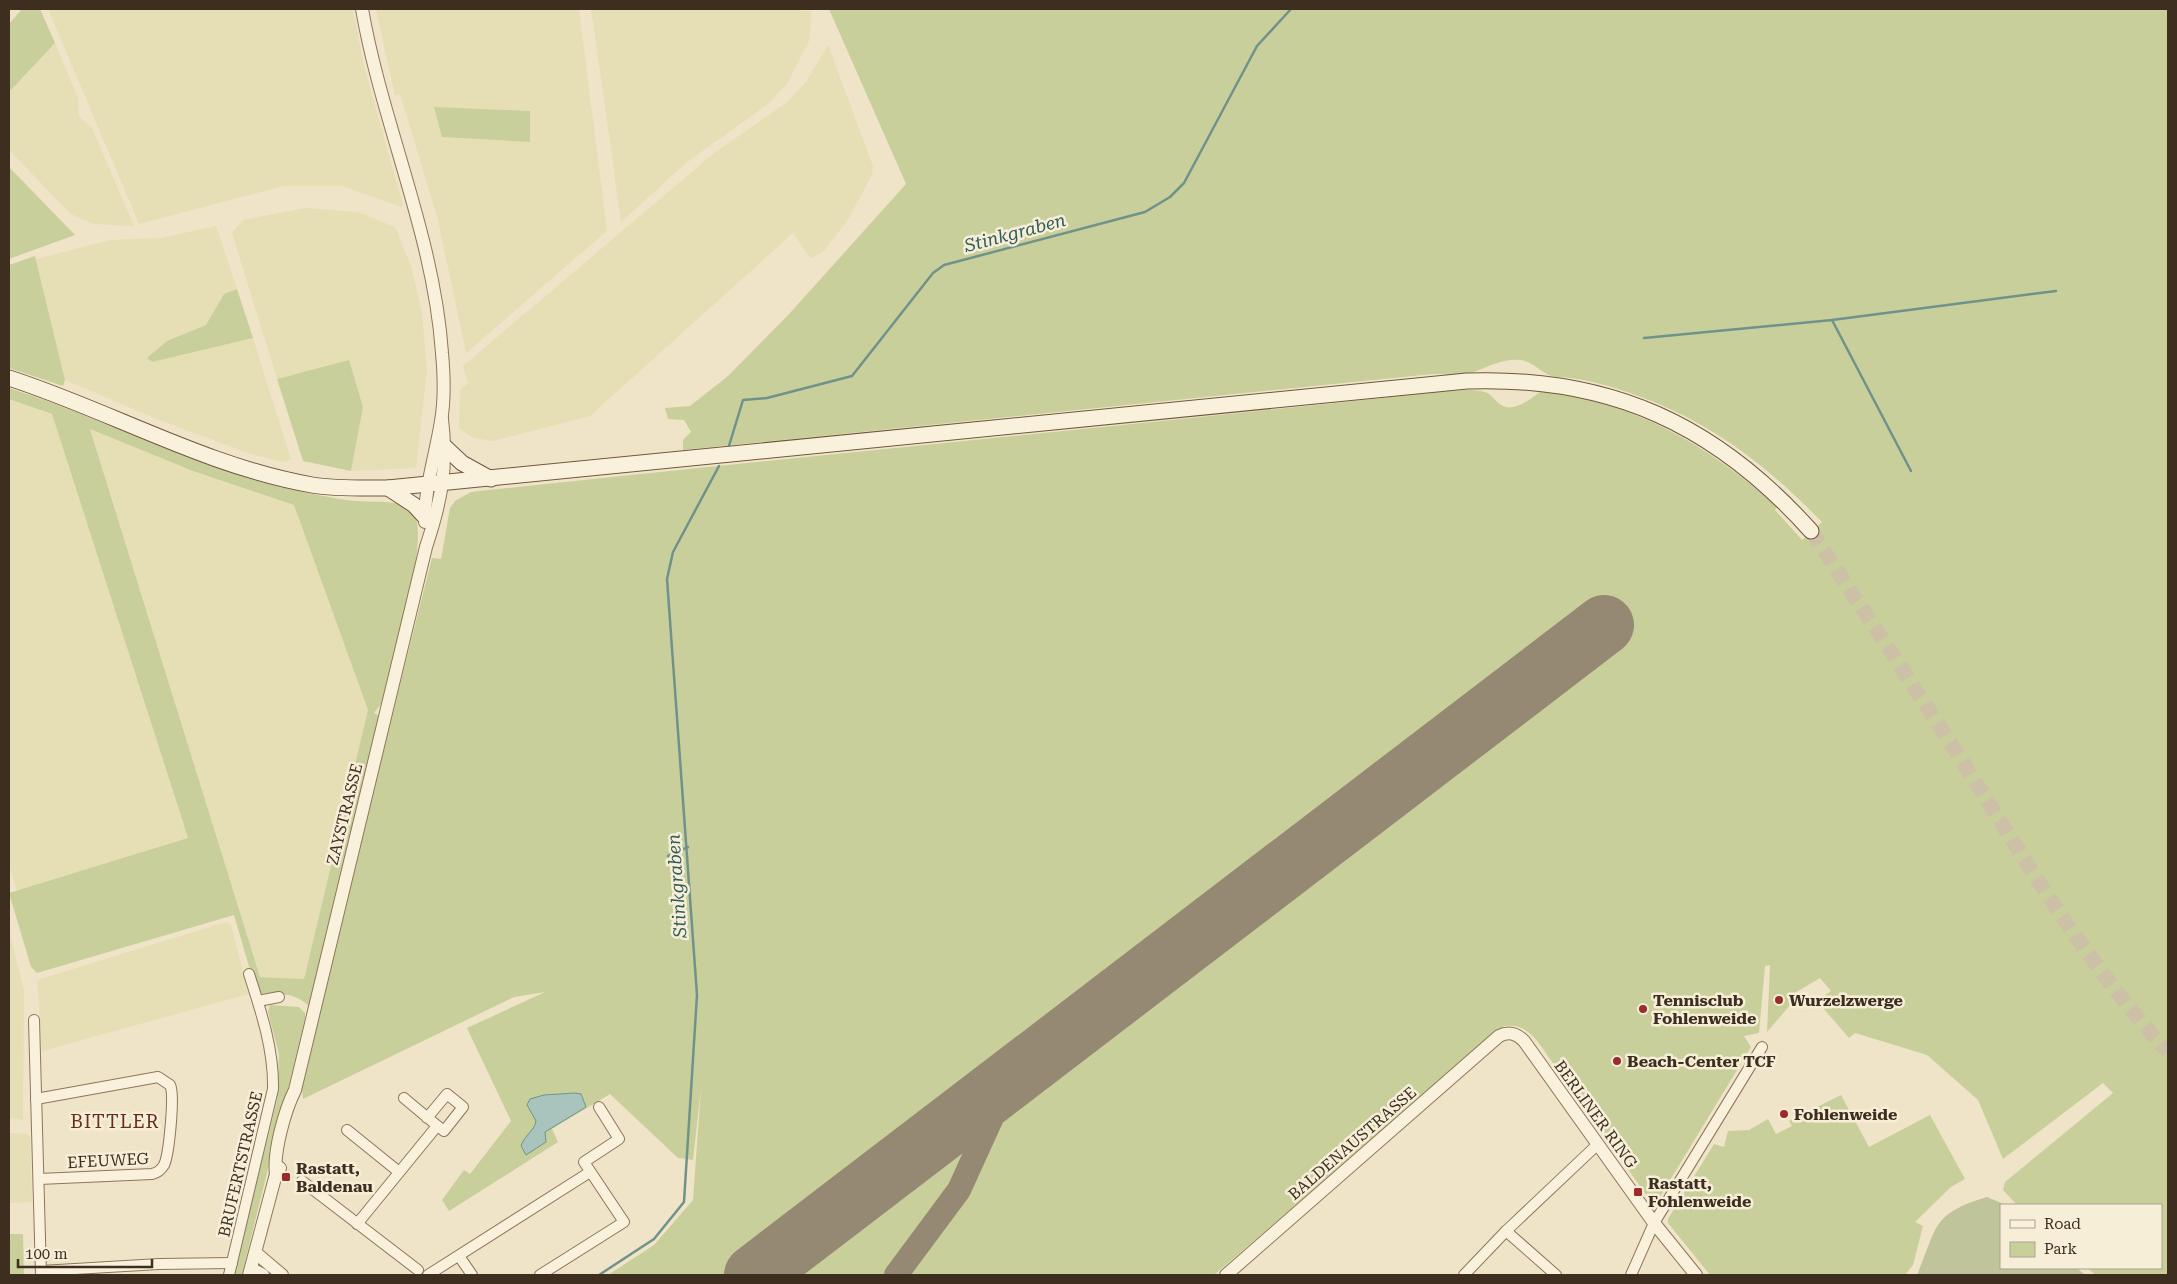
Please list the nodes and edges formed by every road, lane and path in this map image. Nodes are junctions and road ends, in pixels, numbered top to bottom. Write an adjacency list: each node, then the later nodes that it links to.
1 (362, 9): 3 (street)
2 (9, 378): 7 (main road)
3 (442, 419): 4 (street); 6 (street)
4 (446, 448): 5 (main road); 6 (street)
5 (491, 479): 6 (main road); 9 (main road)
6 (436, 485): 7 (main road); 8 (street, ZAYSTRASSE); 10 (street, ZAYSTRASSE)
7 (388, 488): 8 (main road)
8 (425, 517): 10 (street, ZAYSTRASSE)
9 (1811, 531)
10 (426, 547): 31 (street, ZAYSTRASSE)
11 (250, 974): 13 (street, BRUFERTSTRASSE)
12 (279, 997): 13 (street)
13 (258, 1001): 33 (street, BRUFERTSTRASSE)
14 (34, 1020): 17 (street)
15 (1499, 1036): 23 (street, BERLINER RING); 41 (street, BALDENAUSTRASSE)
16 (1762, 1047): 28 (street)
17 (36, 1098): 26 (street); 26 (street, EFEUWEG)
18 (404, 1098): 20 (street)
19 (599, 1107): 25 (street)
20 (427, 1118): 21 (street); 21 (street)
21 (437, 1126): 24 (street)
22 (347, 1130): 24 (street)
23 (1598, 1144): 28 (street, BERLINER RING); 30 (street)
24 (399, 1172): 29 (street)
25 (590, 1172): 32 (street); 40 (street)
26 (40, 1179): 34 (street)
27 (302, 1181): 29 (street)
28 (1654, 1223): 44 (street); 45 (street, BERLINER RING)
29 (357, 1224): 36 (street)
30 (1506, 1231): 42 (street); 43 (street)
31 (256, 1253): 35 (street, ZAYSTRASSE); 38 (street)
32 (459, 1256): 36 (street); 39 (street)
33 (232, 1262): 34 (street); 37 (street, BRUFERTSTRASSE)
34 (41, 1273)
35 (254, 1274)
36 (421, 1274)
37 (229, 1275)
38 (282, 1275)
39 (472, 1275)
40 (540, 1275)
41 (1226, 1275)
42 (1464, 1275)
43 (1556, 1275)
44 (1631, 1275)
45 (1696, 1275)

